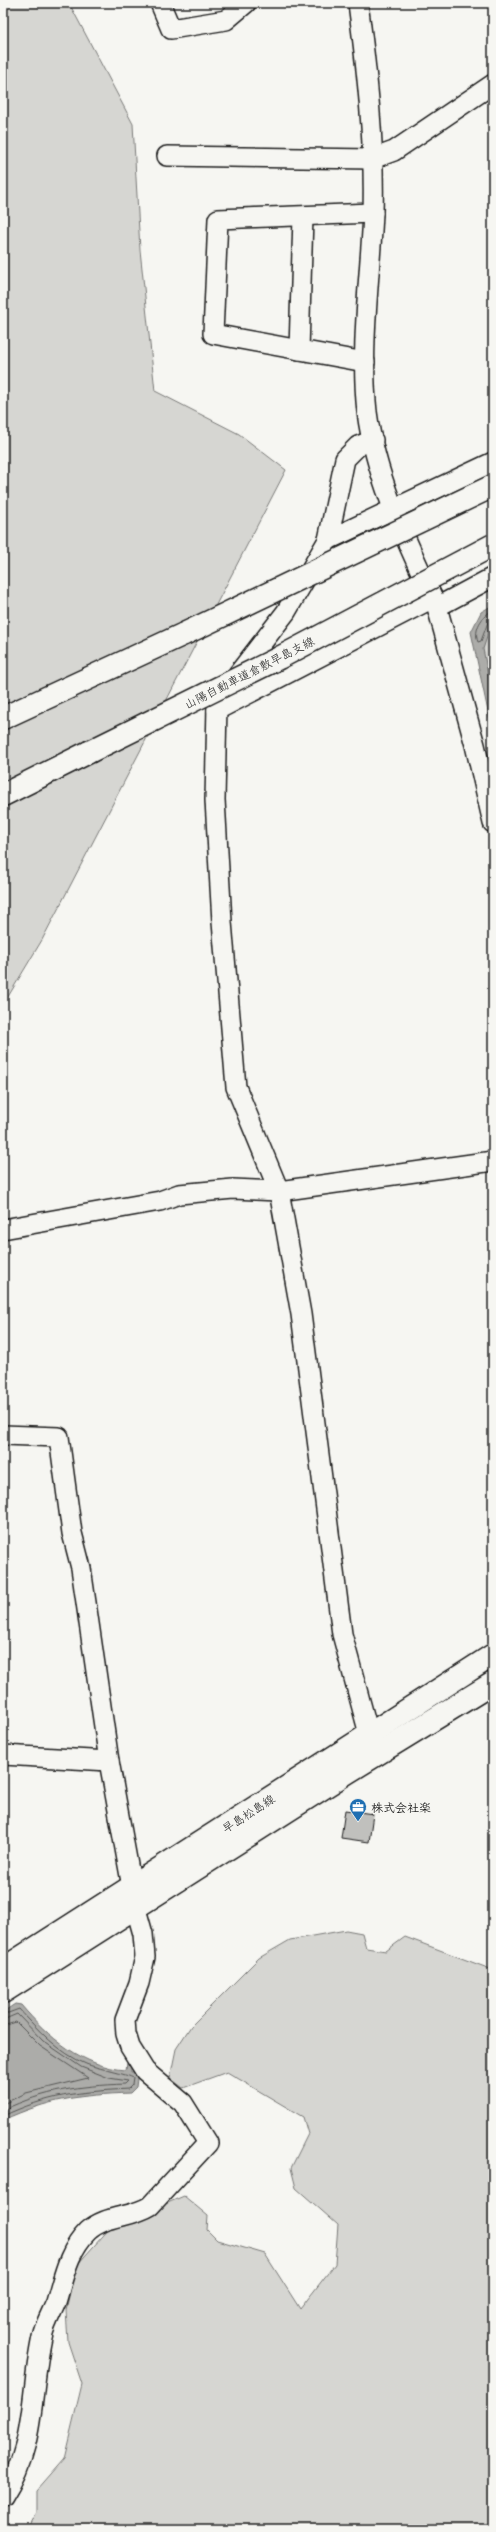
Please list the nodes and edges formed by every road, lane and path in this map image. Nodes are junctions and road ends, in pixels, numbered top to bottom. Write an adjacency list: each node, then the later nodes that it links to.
1 (160, 3): 2 (street)
2 (246, 3)
3 (358, 3): 6 (street)
4 (493, 84): 6 (street)
5 (167, 156): 6 (street)
6 (372, 159): 7 (street)
7 (373, 213): 8 (street); 10 (street)
8 (303, 217): 9 (street); 9 (street)
9 (299, 350): 10 (street)
10 (364, 362): 11 (street)
11 (373, 440): 14 (street); 15 (street)
12 (493, 462): 14 (street)
13 (493, 486): 20 (main road, bridge)
14 (393, 510): 15 (street); 18 (street)
15 (328, 540): 19 (street)
16 (493, 545): 21 (main road, 山陽自動車道倉敷早島支線, bridge)
17 (493, 577): 18 (street)
18 (435, 602): 19 (street); 22 (street)
19 (217, 710): 24 (street)
20 (3, 718)
21 (3, 795)
22 (493, 823)
23 (493, 1161): 24 (street)
24 (279, 1191): 25 (street); 29 (street)
25 (3, 1229)
26 (3, 1435): 31 (street)
27 (493, 1655): 29 (main road, 早島松島線)
28 (493, 1683): 33 (main road, 早島松島線)
29 (370, 1734): 32 (main road, 早島松島線)
30 (3, 1756): 31 (street)
31 (109, 1761): 32 (street)
32 (132, 1888): 33 (street); 34 (main road, 早島松島線)
33 (136, 1909): 35 (main road, 早島松島線); 36 (street)
34 (3, 1969)
35 (3, 1992)
36 (3, 2497)

